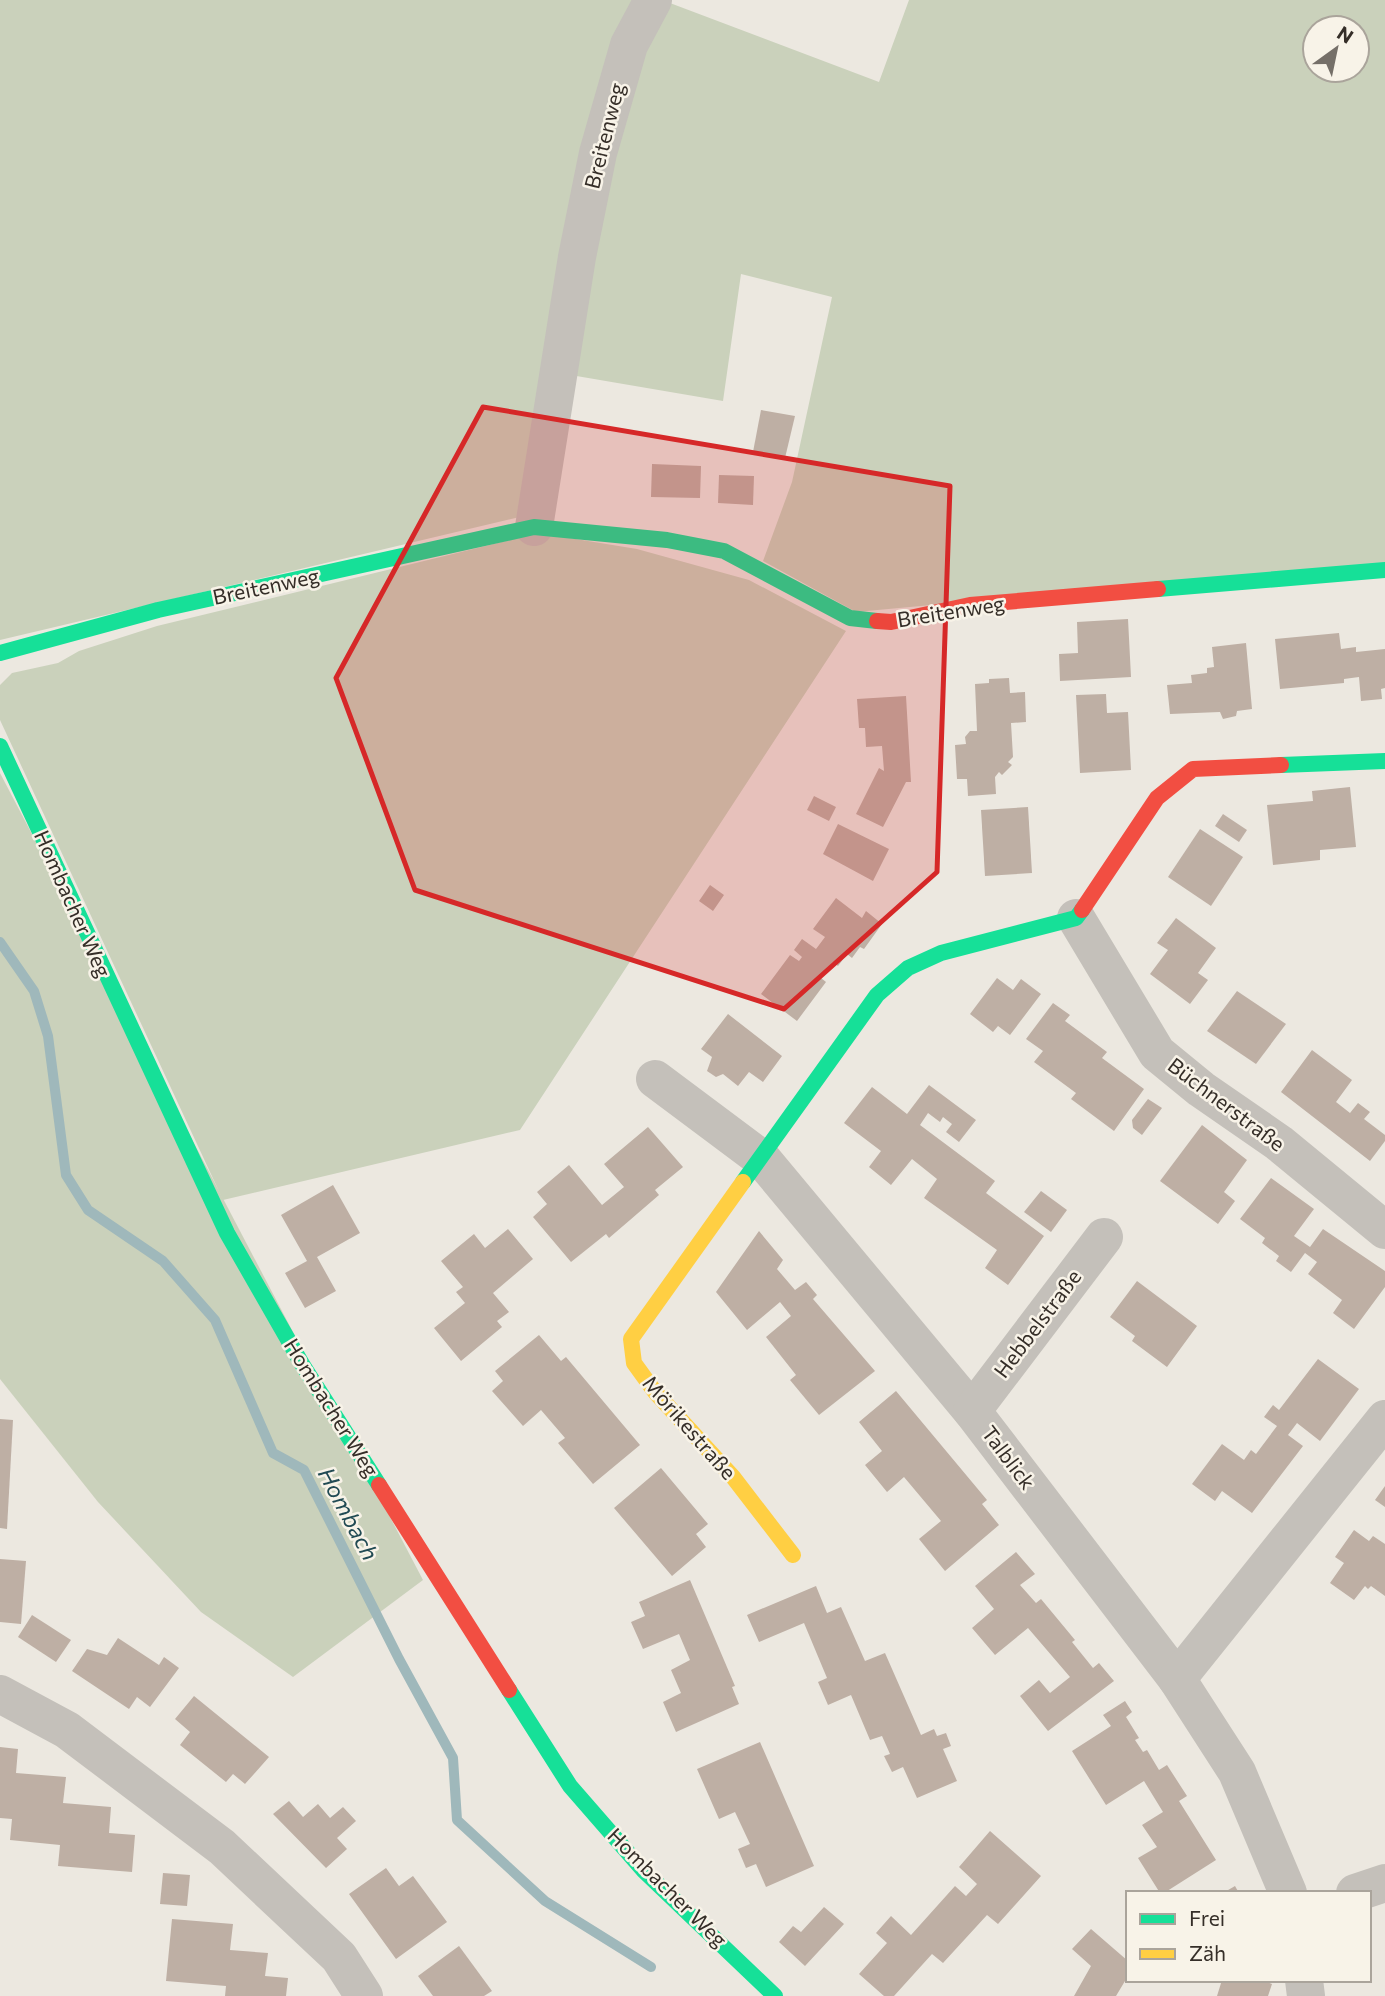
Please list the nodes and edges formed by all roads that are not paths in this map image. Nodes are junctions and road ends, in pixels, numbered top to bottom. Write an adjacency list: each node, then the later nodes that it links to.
1 (653, 0): 2 (street, Breitenweg)
2 (534, 527): 3 (street, Breitenweg); 4 (street, Breitenweg)
3 (1385, 570)
4 (0, 653)
5 (0, 746): 21 (street, Hombacher Weg)
6 (1385, 761): 7 (street)
7 (1076, 918): 9 (street, Mörikestraße); 10 (street, Büchnerstraße)
8 (655, 1079): 9 (street, Talblick)
9 (762, 1159): 12 (street, Talblick); 14 (street, Mörikestraße)
10 (1385, 1230)
11 (1104, 1237): 12 (street, Hebbelstraße)
12 (972, 1410): 15 (street, Talblick)
13 (1385, 1419): 15 (street)
14 (793, 1555)
15 (1177, 1679): 18 (street, Talblick)
16 (0, 1694): 20 (street)
17 (1385, 1883): 19 (street)
18 (1287, 1891)
19 (1361, 1891)
20 (364, 1996)
21 (775, 1996)

